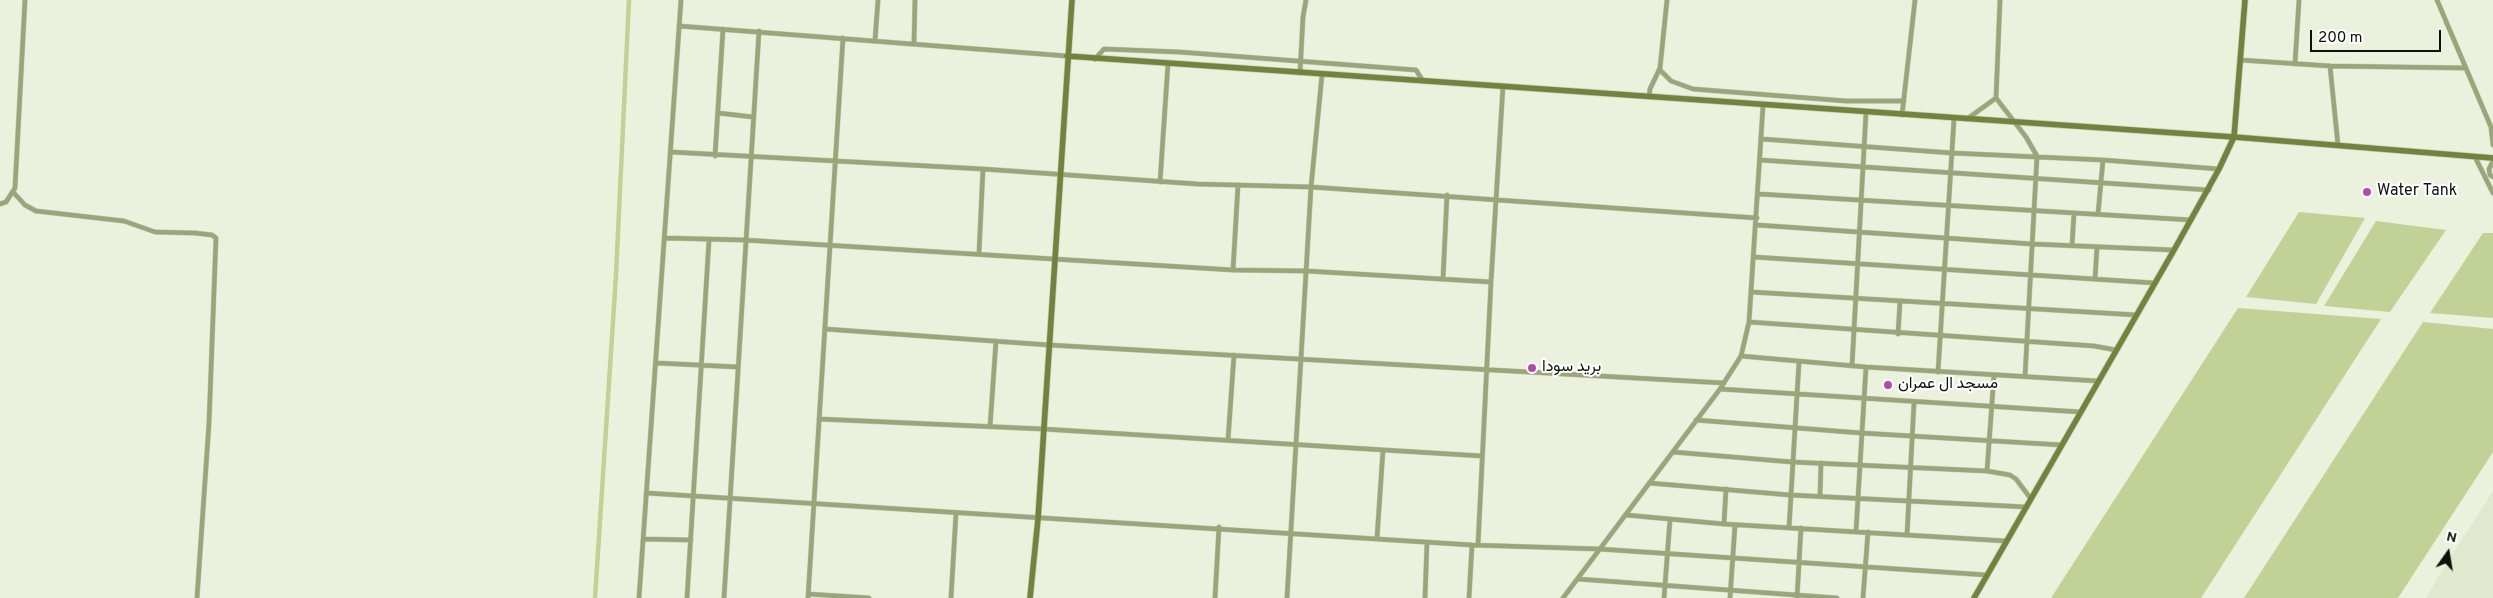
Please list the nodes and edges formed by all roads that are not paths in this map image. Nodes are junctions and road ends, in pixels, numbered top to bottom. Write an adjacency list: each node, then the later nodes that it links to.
1 (26, 0): 70 (street)
2 (681, 0): 13 (street)
3 (878, 0): 17 (street)
4 (915, 0): 18 (street)
5 (1072, 0): 19 (street)
6 (1306, 0): 22 (street)
7 (1666, 0): 27 (street)
8 (1916, 0): 34 (street)
9 (2000, 0): 33 (street)
10 (2245, 0): 21 (street)
11 (2299, 0): 24 (street)
12 (2437, 0): 26 (street)
13 (679, 26): 14 (street); 48 (street)
14 (723, 29): 15 (street); 37 (street)
15 (759, 32): 16 (street); 39 (street)
16 (843, 38): 17 (street); 55 (street)
17 (875, 40): 18 (street)
18 (914, 44): 19 (street)
19 (1068, 56): 20 (street); 62 (street)
20 (1096, 58): 22 (street); 23 (street)
21 (2240, 60): 24 (street); 43 (street)
22 (1301, 63): 28 (street); 30 (street)
23 (1168, 64): 28 (street); 65 (street)
24 (2295, 64): 25 (street)
25 (2330, 66): 26 (street); 46 (street)
26 (2466, 68): 45 (street)
27 (1660, 70): 32 (street); 34 (street)
28 (1300, 73): 29 (street)
29 (1322, 75): 30 (street); 68 (street)
30 (1423, 81): 31 (street)
31 (1503, 86): 32 (street); 74 (street)
32 (1649, 97): 35 (street)
33 (1996, 98): 41 (street); 42 (street)
34 (1904, 101): 38 (street)
35 (1764, 106): 36 (street); 44 (street)
36 (1866, 112): 38 (street); 47 (street)
37 (718, 113): 39 (street); 50 (street)
38 (1902, 115): 40 (street)
39 (752, 117): 53 (street)
40 (1954, 119): 41 (street); 49 (street)
41 (1966, 120): 42 (street)
42 (2015, 122): 43 (street); 51 (street)
43 (2234, 137): 46 (street); 60 (street)
44 (1762, 139): 47 (street); 56 (street)
45 (2493, 144)
46 (2338, 145): 52 (street)
47 (1864, 146): 49 (street); 58 (street)
48 (671, 152): 50 (street); 85 (street)
49 (1952, 153): 51 (street); 61 (street)
50 (715, 156): 53 (street)
51 (2037, 156): 57 (street); 64 (street)
52 (2475, 157): 54 (street); 71 (street)
53 (750, 158): 55 (street); 88 (street)
54 (2493, 159): 63 (street)
55 (835, 160): 59 (street); 90 (street)
56 (1760, 160): 58 (street); 72 (street)
57 (2103, 160): 60 (street); 66 (street)
58 (1863, 168): 61 (street); 75 (street)
59 (983, 169): 62 (street); 94 (street)
60 (2219, 169): 69 (street)
61 (1951, 173): 64 (street); 77 (street)
62 (1060, 175): 65 (street); 96 (street)
63 (2493, 177)
64 (2036, 178): 66 (street); 78 (street)
65 (1160, 182): 67 (street)
66 (2101, 182): 69 (street); 80 (street)
67 (1238, 185): 68 (street); 98 (street)
68 (1312, 187): 73 (street); 99 (street)
69 (2208, 190): 82 (street)
70 (13, 192): 76 (street); 204 (street)
71 (2493, 193)
72 (1758, 194): 75 (street); 81 (street)
73 (1447, 195): 74 (street); 102 (street)
74 (1496, 198): 81 (street); 104 (street)
75 (1861, 200): 77 (street); 84 (street)
76 (0, 204)
77 (1949, 205): 78 (street); 86 (street)
78 (2034, 210): 79 (street); 89 (street)
79 (2074, 213): 80 (street); 91 (street)
80 (2098, 214): 82 (street)
81 (1757, 218): 83 (street)
82 (2191, 220): 93 (street)
83 (1757, 225): 84 (street); 95 (street)
84 (1859, 234): 86 (street); 97 (street)
85 (665, 238): 87 (street); 125 (street)
86 (1946, 239): 89 (street); 100 (street)
87 (709, 240): 88 (street); 126 (street)
88 (744, 240): 90 (street); 128 (street)
89 (2032, 244): 91 (street); 101 (street)
90 (830, 245): 94 (street); 113 (street)
91 (2072, 246): 92 (street)
92 (2097, 247): 93 (street); 103 (street)
93 (2174, 250): 105 (street)
94 (979, 254): 96 (street)
95 (1754, 257): 97 (street); 106 (street)
96 (1054, 258): 98 (street); 119 (street)
97 (1857, 266): 100 (street); 107 (street)
98 (1233, 270): 99 (street)
99 (1307, 271): 102 (street); 123 (street)
100 (1944, 271): 101 (street); 109 (street)
101 (2030, 276): 103 (street); 110 (street)
102 (1443, 279): 104 (street)
103 (2095, 279): 105 (street)
104 (1491, 282): 130 (street)
105 (2155, 283): 111 (street)
106 (1751, 292): 107 (street); 112 (street)
107 (1856, 299): 108 (street); 114 (street)
108 (1900, 302): 109 (street); 115 (street)
109 (1943, 304): 110 (street); 116 (street)
110 (2027, 309): 111 (street); 117 (street)
111 (2137, 314): 120 (street)
112 (1749, 322): 114 (street); 122 (street)
113 (825, 329): 118 (street); 142 (street)
114 (1854, 330): 115 (street); 127 (street)
115 (1898, 334): 116 (street)
116 (1940, 336): 117 (street); 131 (street)
117 (2026, 341): 120 (street); 133 (street)
118 (996, 342): 119 (street); 144 (street)
119 (1049, 345): 121 (street); 146 (street)
120 (2116, 350): 134 (street)
121 (1234, 355): 123 (street); 149 (street)
122 (1742, 356): 124 (street); 135 (street)
123 (1302, 359): 130 (street); 151 (street)
124 (1799, 362): 127 (street); 137 (street)
125 (657, 363): 126 (street); 163 (street)
126 (702, 366): 128 (street); 165 (street)
127 (1852, 366): 129 (street)
128 (738, 367): 167 (street)
129 (1866, 367): 131 (street); 138 (street)
130 (1487, 370): 135 (street); 155 (street)
131 (1938, 372): 132 (street)
132 (1994, 375): 133 (street); 140 (street)
133 (2024, 376): 134 (street)
134 (2098, 381): 141 (street)
135 (1724, 383): 136 (street)
136 (1720, 390): 137 (street); 143 (street)
137 (1797, 396): 138 (street); 145 (street)
138 (1864, 400): 139 (street); 147 (street)
139 (1914, 402): 140 (street); 148 (street)
140 (1992, 407): 141 (street); 150 (street)
141 (2081, 412): 152 (street)
142 (819, 419): 144 (street); 171 (street)
143 (1696, 420): 145 (street); 154 (street)
144 (990, 427): 146 (street)
145 (1794, 428): 147 (street); 156 (street)
146 (1043, 429): 149 (street); 175 (street)
147 (1861, 433): 148 (street); 158 (street)
148 (1913, 436): 150 (street); 159 (street)
149 (1228, 440): 151 (street)
150 (1989, 441): 152 (street); 160 (street)
151 (1295, 444): 153 (street); 183 (street)
152 (2062, 444): 169 (street)
153 (1383, 450): 155 (street); 187 (street)
154 (1672, 452): 156 (street); 161 (street)
155 (1482, 456): 192 (street)
156 (1792, 462): 157 (street); 164 (street)
157 (1821, 463): 158 (street); 166 (street)
158 (1859, 465): 159 (street); 168 (street)
159 (1911, 468): 160 (street); 170 (street)
160 (1987, 471): 169 (street)
161 (1649, 482): 162 (street); 174 (street)
162 (1726, 489): 164 (street); 177 (street)
163 (646, 493): 165 (street); 186 (street)
164 (1790, 495): 166 (street); 180 (street)
165 (693, 496): 167 (street); 188 (street)
166 (1820, 496): 168 (street)
167 (730, 498): 171 (street); 207 (street)
168 (1857, 498): 170 (street); 182 (street)
169 (2031, 499): 172 (street)
170 (1909, 500): 172 (street); 185 (street)
171 (814, 504): 173 (street); 202 (street)
172 (2027, 507): 189 (street)
173 (956, 514): 175 (street); 209 (street)
174 (1626, 515): 176 (street); 193 (street)
175 (1038, 518): 179 (street); 210 (street)
176 (1670, 520): 177 (street); 194 (street)
177 (1724, 524): 178 (street)
178 (1735, 524): 180 (street); 195 (street)
179 (1220, 527): 183 (street); 211 (street)
180 (1788, 528): 181 (street)
181 (1801, 528): 182 (street); 196 (street)
182 (1856, 531): 184 (street)
183 (1289, 532): 187 (street); 212 (street)
184 (1868, 532): 185 (street); 197 (street)
185 (1907, 535): 189 (street)
186 (644, 538): 188 (street); 205 (street)
187 (1377, 538): 190 (street)
188 (691, 540): 206 (street)
189 (2006, 541): 198 (street)
190 (1428, 542): 191 (street); 213 (street)
191 (1472, 545): 192 (street); 214 (street)
192 (1478, 545): 193 (street)
193 (1600, 549): 194 (street); 199 (street)
194 (1667, 554): 195 (street); 200 (street)
195 (1732, 558): 196 (street); 201 (street)
196 (1799, 563): 197 (street); 203 (street)
197 (1864, 568): 198 (street); 219 (street)
198 (1987, 575): 220 (street)
199 (1578, 579): 200 (street); 215 (street)
200 (1665, 586): 201 (street); 216 (street)
201 (1730, 589): 203 (street); 217 (street)
202 (808, 596): 208 (street)
203 (1797, 596): 218 (street)
204 (197, 598)
205 (639, 598)
206 (687, 598)
207 (724, 598)
208 (868, 598)
209 (951, 598)
210 (1030, 598)
211 (1215, 598)
212 (1287, 598)
213 (1425, 598)
214 (1469, 598)
215 (1563, 598)
216 (1664, 598)
217 (1730, 598)
218 (1837, 598)
219 (1863, 598)
220 (1974, 598)

